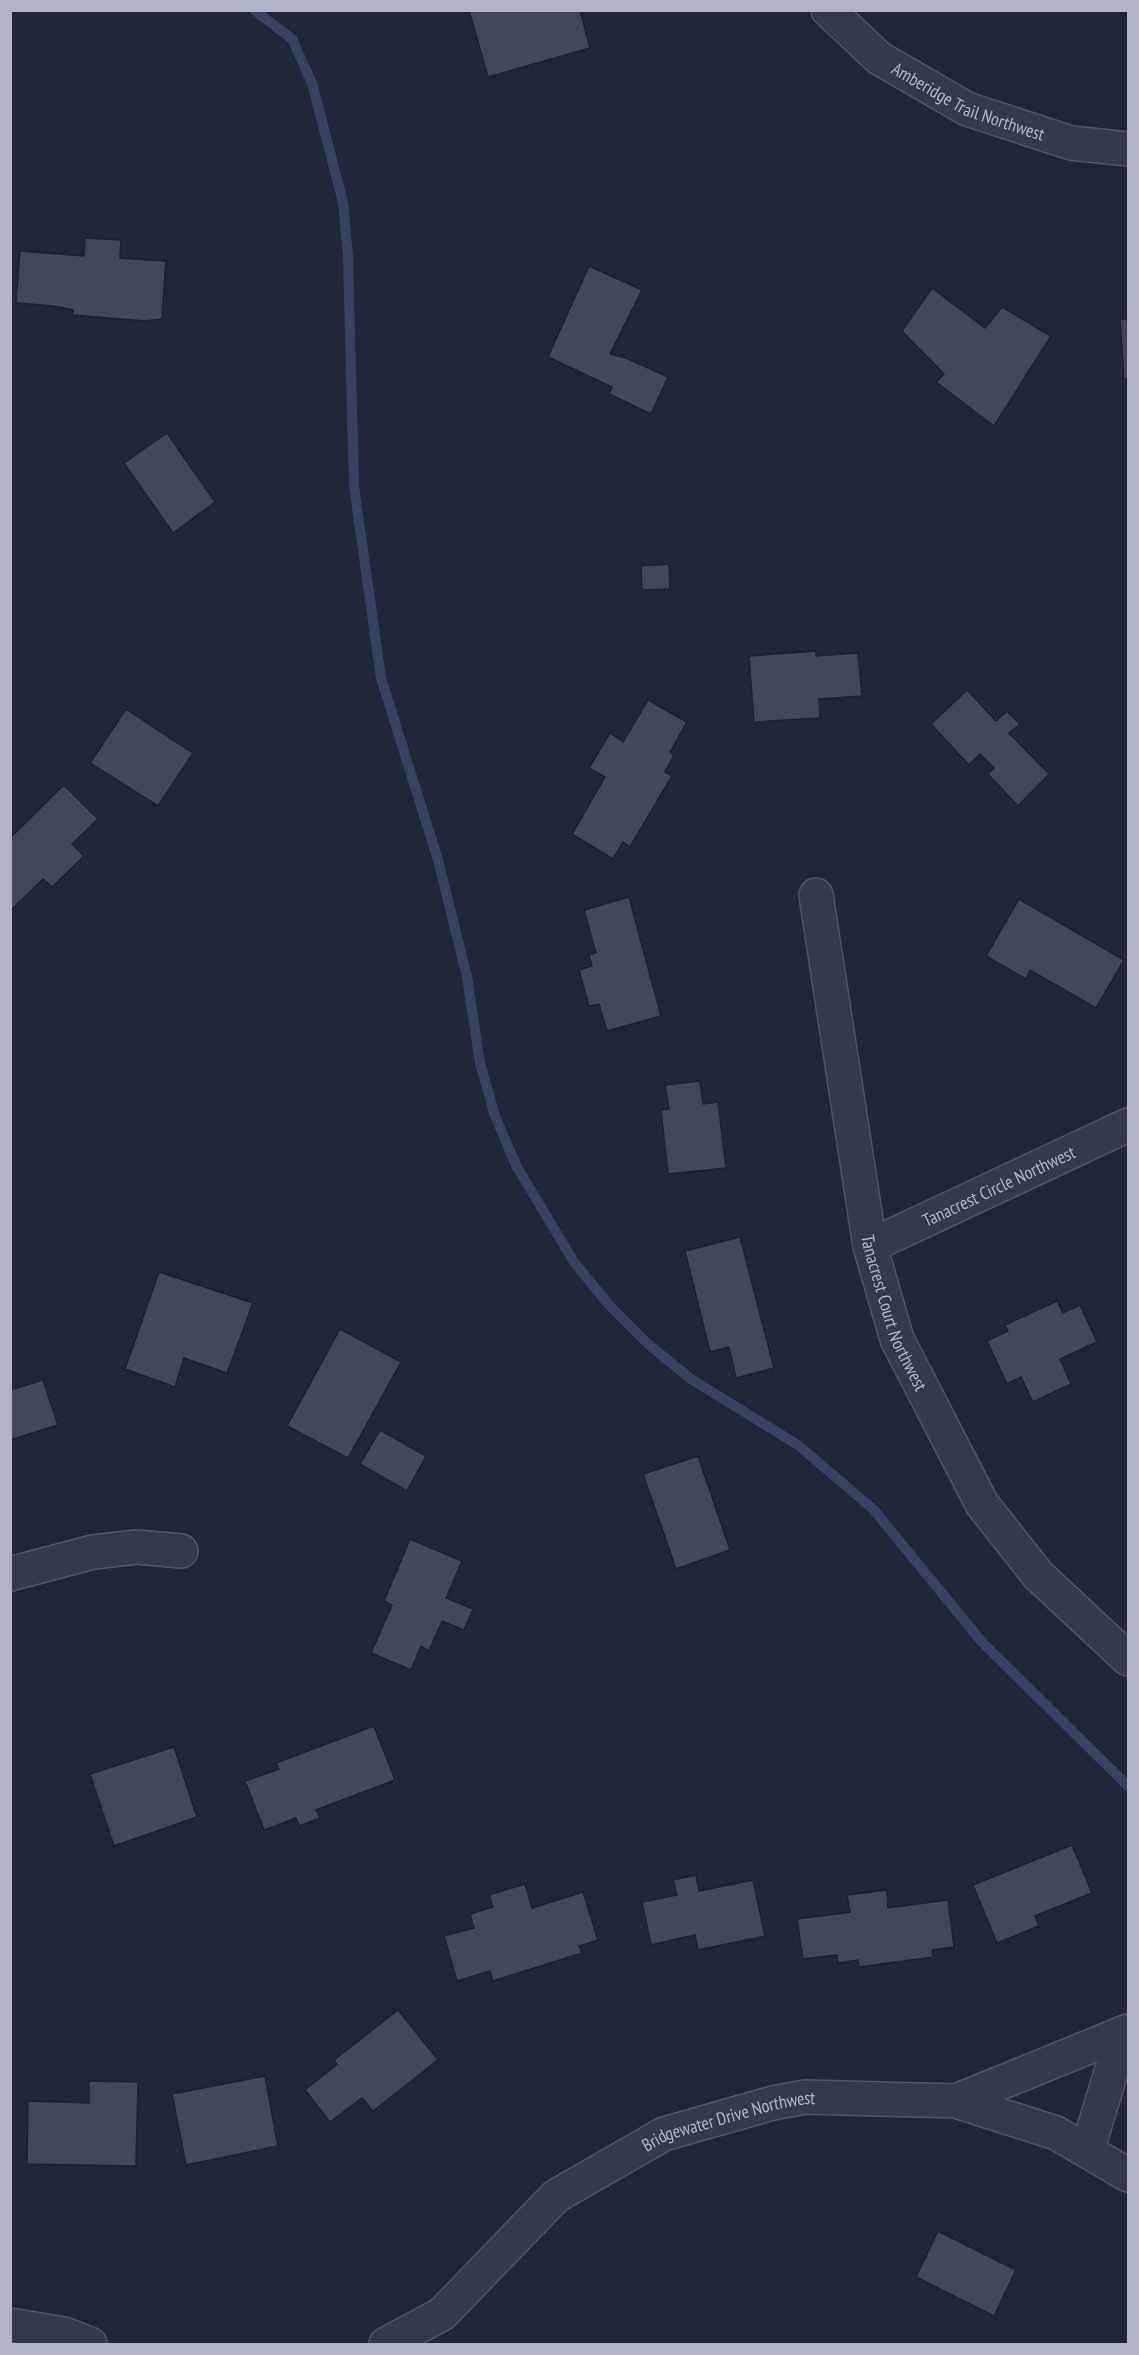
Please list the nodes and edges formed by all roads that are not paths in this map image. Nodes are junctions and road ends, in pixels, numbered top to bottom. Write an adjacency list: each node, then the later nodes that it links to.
1 (828, 10): 2 (street, Amberidge Trail Northwest)
2 (1128, 149)
3 (816, 895): 5 (street, Tanacrest Court Northwest)
4 (1128, 1125): 5 (street, Tanacrest Circle Northwest)
5 (870, 1246): 8 (street, Tanacrest Court Northwest)
6 (181, 1551): 7 (street)
7 (10, 1574)
8 (1128, 1659)
9 (1126, 2032): 10 (street); 11 (street)
10 (956, 2101): 11 (street, Bridgewater Drive Northwest); 15 (street, Bridgewater Drive Northwest)
11 (1087, 2151): 12 (street, Bridgewater Drive Northwest)
12 (1128, 2175)
13 (10, 2325): 14 (street)
14 (90, 2344)
15 (386, 2344)

